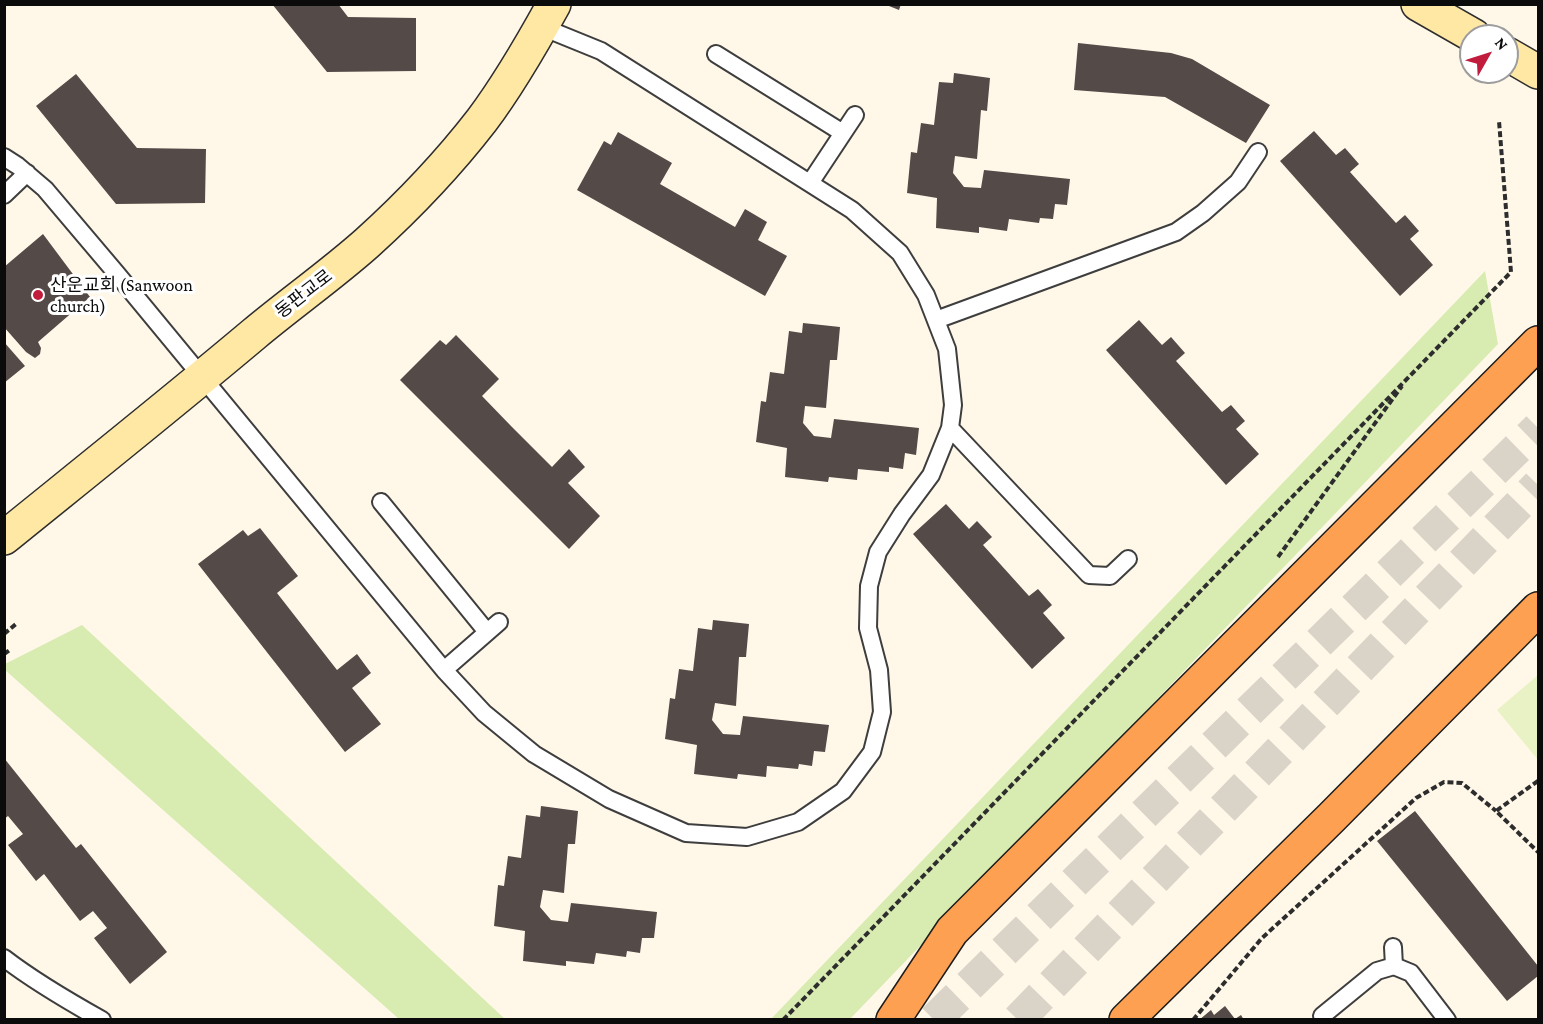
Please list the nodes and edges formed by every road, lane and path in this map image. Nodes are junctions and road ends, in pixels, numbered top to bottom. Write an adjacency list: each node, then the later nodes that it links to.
1 (1418, 4): 3 (main road)
2 (548, 16): 13 (lane); 18 (main road, 동판교로)
3 (1459, 27)
4 (716, 54): 9 (lane)
5 (1519, 61): 6 (main road)
6 (1539, 72)
7 (855, 115): 9 (lane)
8 (1498, 121): 17 (path)
9 (843, 133): 13 (lane)
10 (1258, 152): 15 (lane)
11 (4, 157): 12 (lane)
12 (27, 173): 14 (lane); 18 (lane)
13 (810, 183): 15 (lane)
14 (4, 195)
15 (936, 320): 19 (lane)
16 (1539, 343): 40 (highway)
17 (1412, 373): 23 (path); 39 (path)
18 (201, 378): 21 (main road, 동판교로); 29 (lane)
19 (950, 428): 22 (lane); 29 (lane)
20 (381, 502): 29 (lane)
21 (4, 538)
22 (1128, 559)
23 (1274, 563)
24 (1539, 609): 41 (highway)
25 (16, 624): 26 (path)
26 (4, 634)
27 (11, 649): 28 (path)
28 (4, 654)
29 (444, 670)
30 (1539, 781): 31 (path)
31 (1496, 811): 32 (path); 42 (path)
32 (1539, 852)
33 (1393, 947): 35 (lane)
34 (4, 958): 38 (lane)
35 (1394, 966): 36 (lane); 37 (lane)
36 (1322, 1016)
37 (1442, 1018)
38 (102, 1020)
39 (783, 1020)
40 (893, 1020)
41 (1126, 1020)
42 (1193, 1020)

